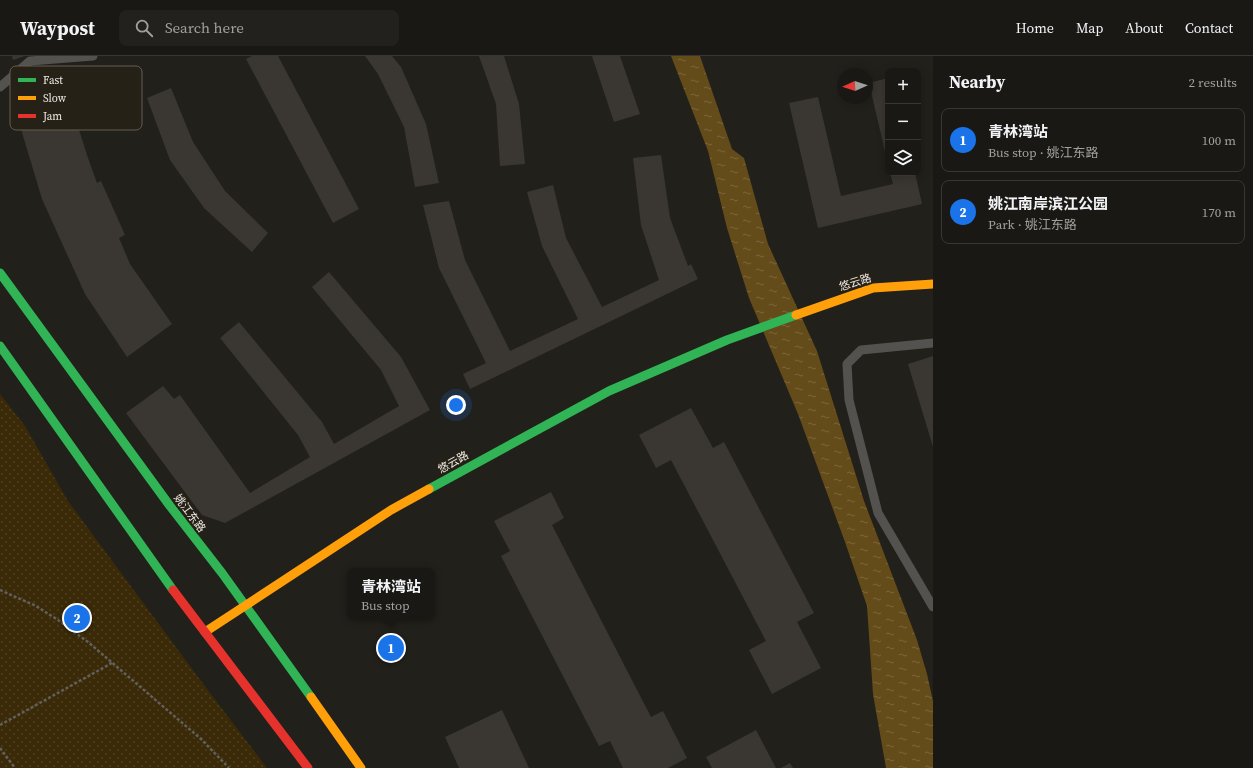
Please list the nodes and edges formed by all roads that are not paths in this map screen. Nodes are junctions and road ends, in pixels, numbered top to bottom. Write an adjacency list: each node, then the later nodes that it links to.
1 (93, 56): 2 (lane)
2 (24, 66)
3 (10, 78): 4 (lane)
4 (0, 87)
5 (0, 273): 9 (main road, 姚江东路)
6 (933, 284): 9 (main road, 悠云路)
7 (933, 343): 10 (lane)
8 (0, 346): 11 (main road)
9 (245, 606): 11 (main road, 悠云路); 13 (main road, 姚江东路)
10 (933, 607)
11 (205, 632): 12 (main road)
12 (308, 768)
13 (362, 768)

